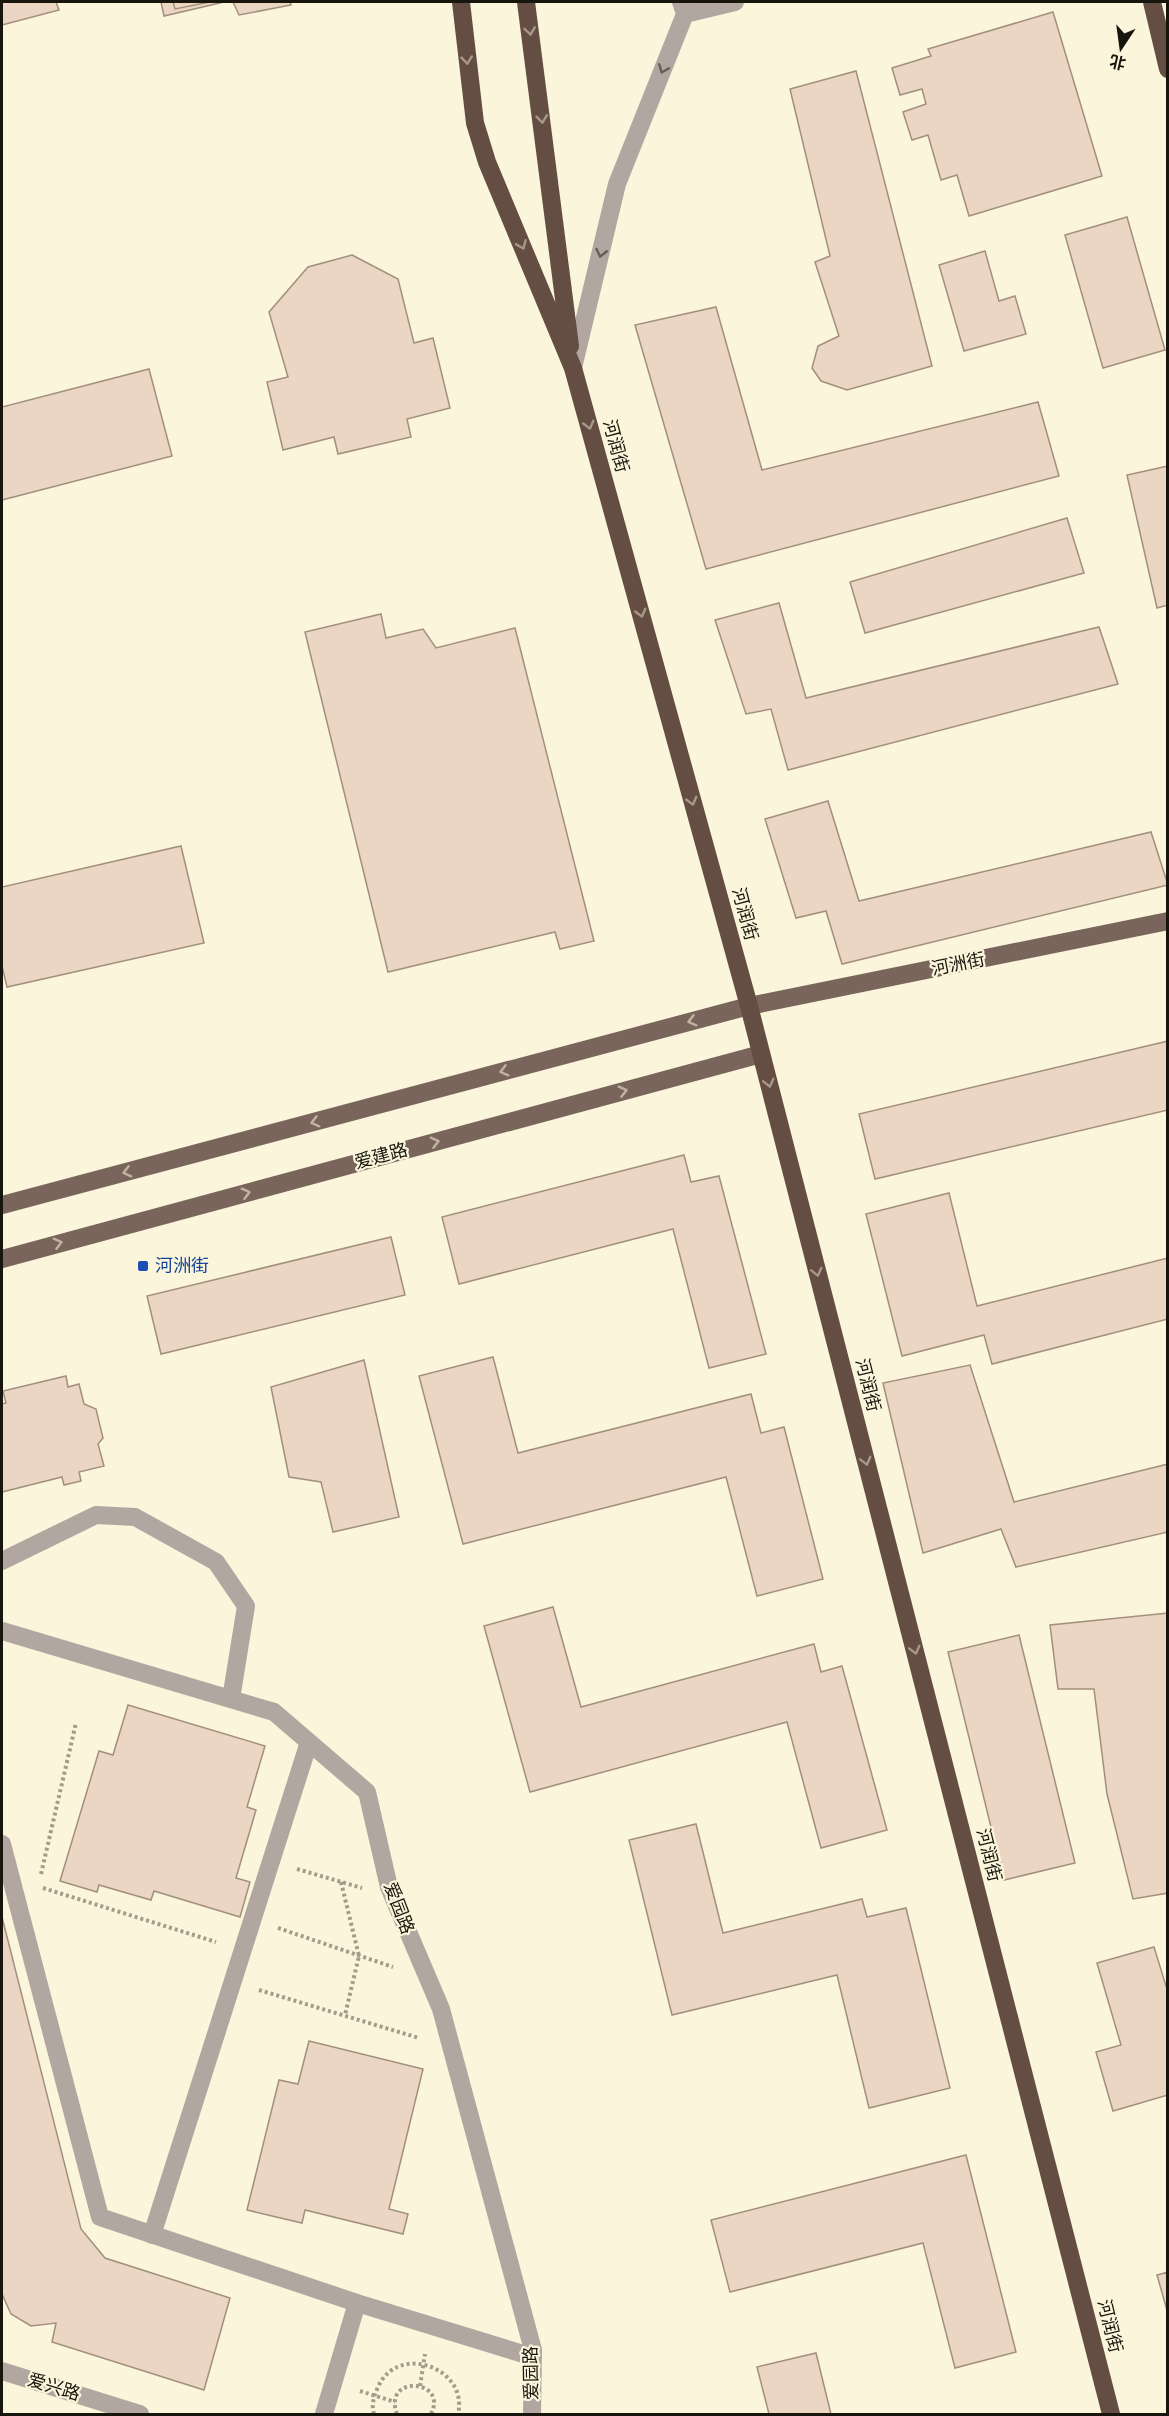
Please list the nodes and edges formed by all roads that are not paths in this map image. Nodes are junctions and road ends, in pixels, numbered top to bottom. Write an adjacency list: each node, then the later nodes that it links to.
1 (461, 2): 7 (highway, 河润街, one-way to 7)
2 (526, 2): 7 (highway, one-way to 7)
3 (735, 2): 5 (street)
4 (1152, 2): 6 (highway)
5 (683, 8): 7 (street, 河润街, one-way to 7)
6 (1167, 69)
7 (573, 369): 9 (highway, 河润街, one-way to 9)
8 (1167, 921): 9 (main road, 河洲街)
9 (749, 1006): 10 (highway, 河润街); 11 (main road, one-way to 11)
10 (761, 1054): 12 (main road, 爱建路, one-way to 10); 25 (highway, 河润街, one-way to 25)
11 (2, 1205)
12 (2, 1258)
13 (2, 1561): 15 (street)
14 (2, 1631): 15 (street, 爱园路)
15 (231, 1699): 16 (street, 爱园路)
16 (309, 1742): 18 (street); 20 (street, 爱园路)
17 (2, 1844): 18 (street)
18 (152, 2235): 19 (street)
19 (357, 2304): 20 (street); 23 (street)
20 (533, 2357): 24 (street, 爱园路)
21 (2, 2371): 22 (street, 爱兴路)
22 (140, 2415)
23 (324, 2415)
24 (532, 2415)
25 (1111, 2415)

